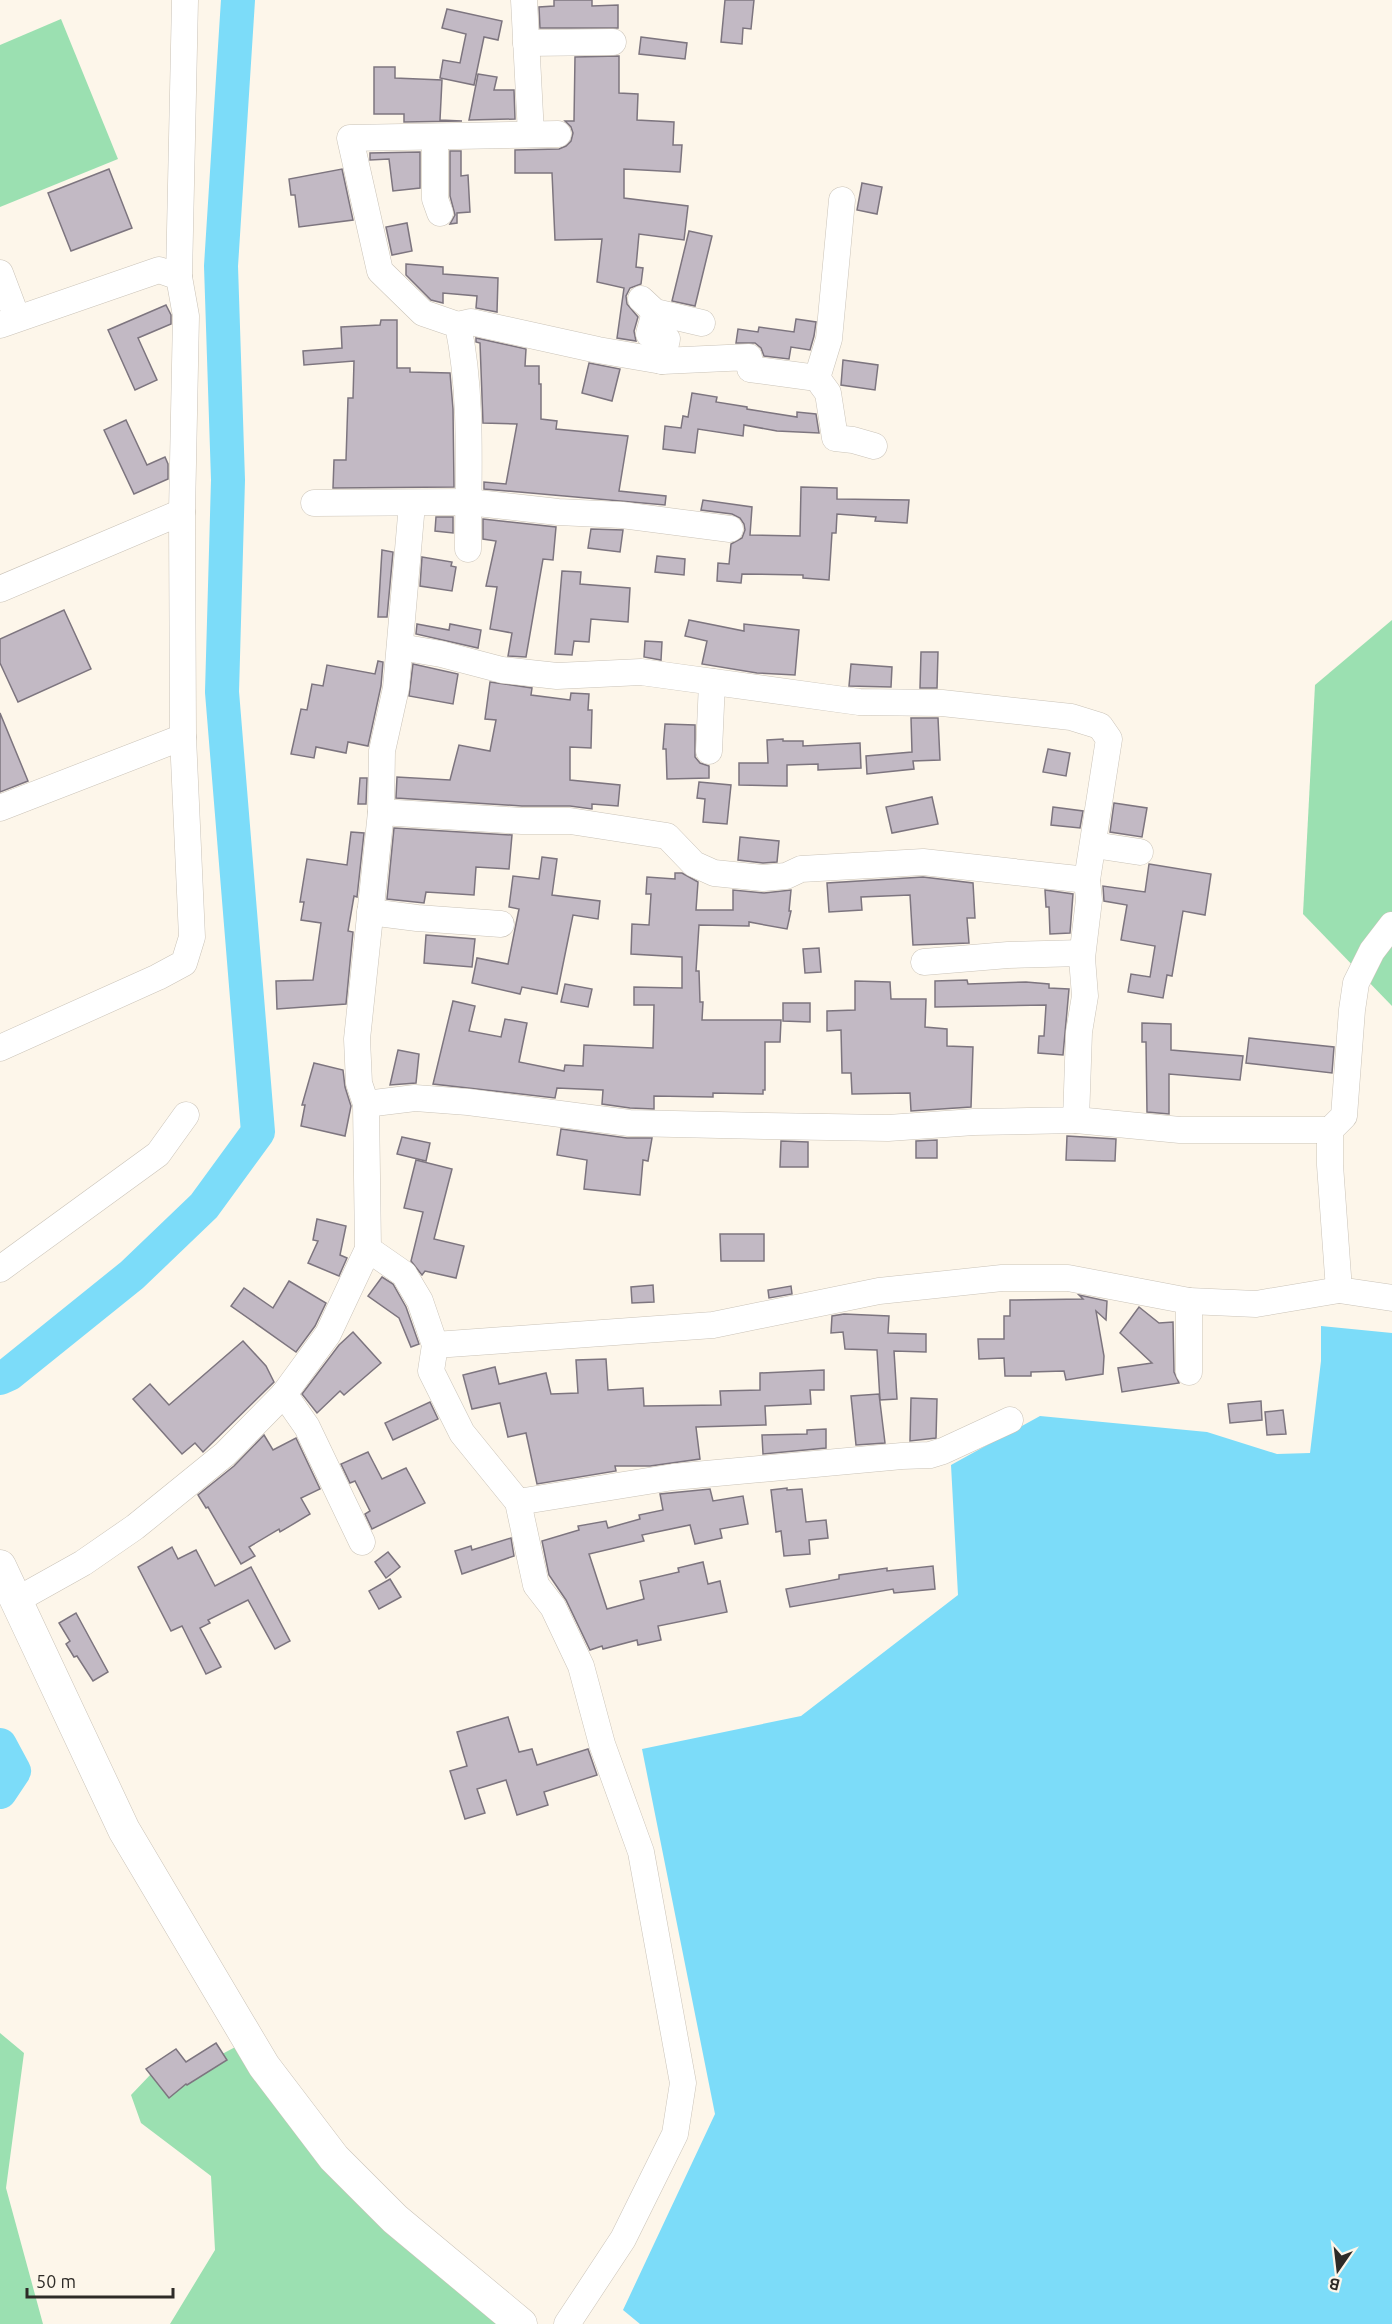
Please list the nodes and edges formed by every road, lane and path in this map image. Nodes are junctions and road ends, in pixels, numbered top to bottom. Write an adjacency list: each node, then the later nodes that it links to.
1 (185, 0): 11 (street)
2 (524, 0): 3 (street)
3 (526, 42): 4 (street); 5 (street)
4 (613, 42)
5 (531, 134): 6 (street); 7 (street)
6 (558, 134)
7 (435, 137): 9 (street); 14 (street)
8 (842, 200): 16 (street)
9 (440, 213)
10 (0, 273): 12 (street)
11 (179, 277): 12 (street); 21 (street)
12 (9, 321)
13 (702, 323): 15 (street)
14 (458, 325): 15 (street); 18 (street)
15 (662, 361): 16 (street)
16 (817, 378): 17 (street)
17 (874, 446)
18 (468, 502): 20 (street); 22 (street); 23 (street)
19 (314, 503): 20 (street)
20 (412, 504): 25 (street)
21 (182, 512): 24 (street); 27 (street)
22 (730, 529)
23 (468, 549)
24 (0, 589)
25 (400, 647): 26 (street); 30 (street)
26 (712, 682): 28 (street); 31 (street)
27 (183, 737): 29 (street); 39 (street)
28 (709, 751)
29 (0, 808)
30 (381, 812): 33 (street); 34 (street)
31 (1094, 845): 32 (street); 33 (street)
32 (1140, 852)
33 (1087, 880): 37 (street)
34 (370, 912): 35 (street); 40 (street)
35 (501, 924)
36 (1392, 925): 43 (street)
37 (1082, 952): 38 (street); 42 (street)
38 (924, 962)
39 (0, 1048)
40 (366, 1104): 42 (street); 44 (street)
41 (186, 1115): 45 (street)
42 (1076, 1120): 43 (street)
43 (1330, 1130): 46 (street)
44 (368, 1249): 49 (street); 51 (street)
45 (0, 1269)
46 (1340, 1290): 47 (street); 48 (street)
47 (1392, 1298)
48 (1189, 1301): 49 (street); 50 (street)
49 (435, 1345): 53 (street)
50 (1189, 1372)
51 (284, 1394): 54 (street); 56 (street)
52 (1010, 1420): 53 (street)
53 (518, 1502): 58 (street)
54 (362, 1542)
55 (0, 1566): 56 (main road)
56 (15, 1601): 57 (main road)
57 (521, 2324)
58 (567, 2324)

